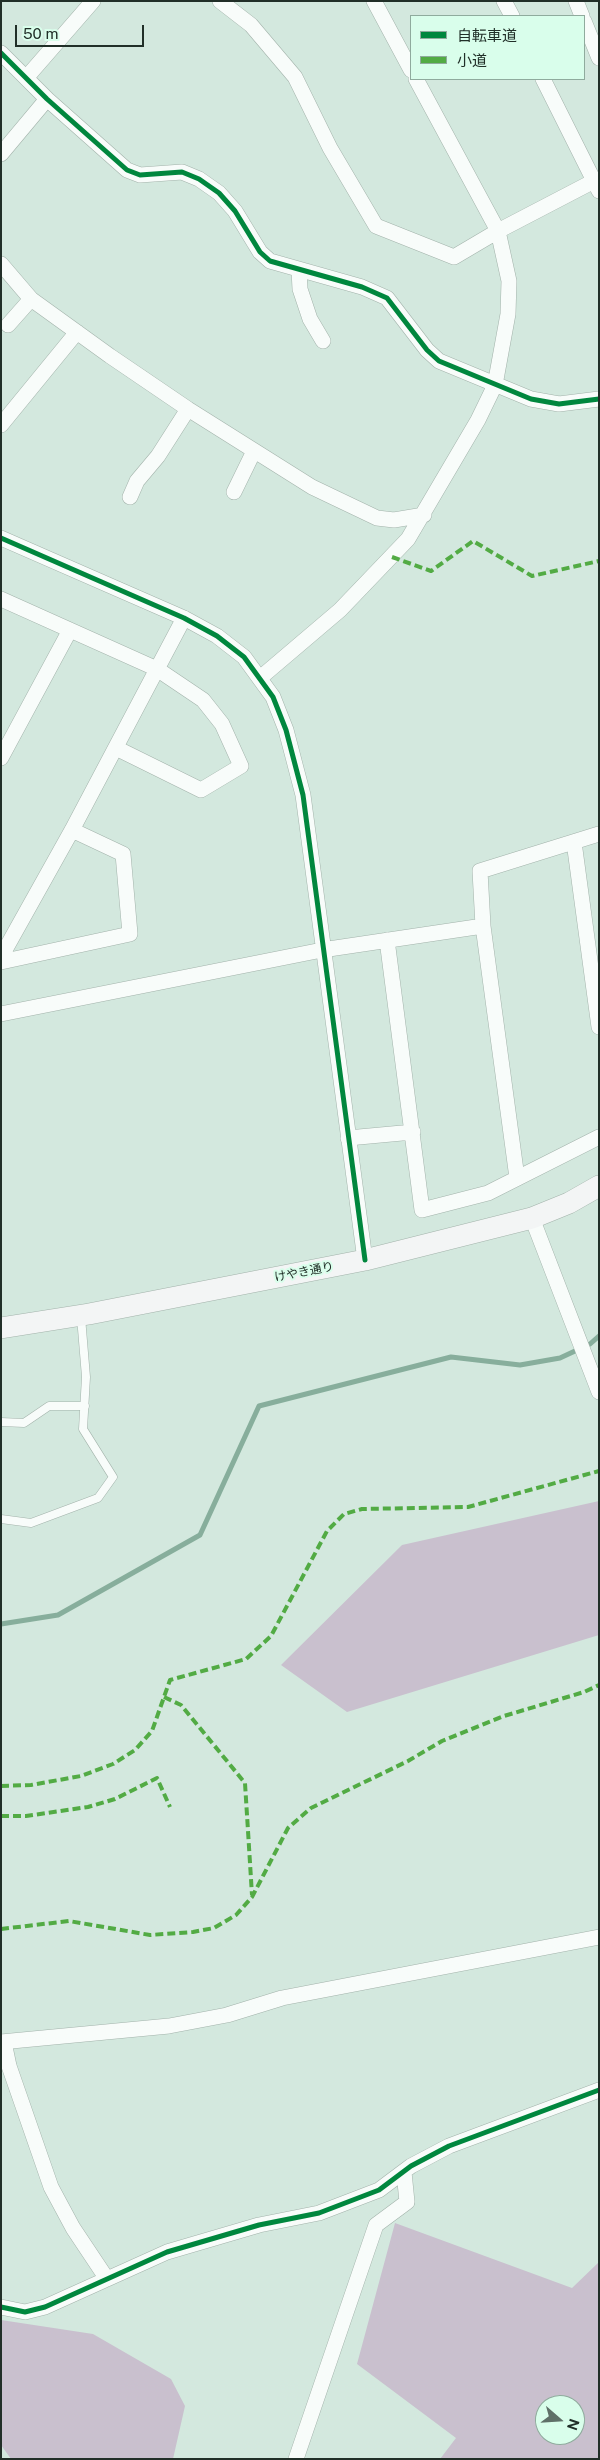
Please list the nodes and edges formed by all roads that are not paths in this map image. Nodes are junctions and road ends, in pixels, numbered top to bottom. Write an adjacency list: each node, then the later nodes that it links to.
1 (93, 1): 12 (street)
2 (220, 1): 18 (street)
3 (374, 1): 11 (street)
4 (504, 1): 6 (street)
5 (576, 1): 7 (street)
6 (511, 15)
7 (582, 15)
8 (585, 23): 10 (street)
9 (1, 53): 12 (street)
10 (599, 58)
11 (410, 68)
12 (26, 78): 15 (street)
13 (417, 80): 18 (street)
14 (543, 80): 17 (street)
15 (47, 99): 16 (street); 20 (street)
16 (1, 154)
17 (596, 186): 18 (street)
18 (498, 231): 25 (street)
19 (1, 264): 21 (street)
20 (299, 270): 24 (street); 25 (street)
21 (30, 299): 22 (street); 23 (street)
22 (8, 324)
23 (77, 332): 27 (street); 28 (street)
24 (324, 341)
25 (495, 385): 26 (street); 32 (street)
26 (599, 399)
27 (188, 409): 29 (street); 31 (street)
28 (1, 425)
29 (254, 451): 30 (street); 32 (street)
30 (234, 492)
31 (130, 497)
32 (424, 515): 38 (street)
33 (1, 538): 35 (street)
34 (1, 599): 36 (street)
35 (184, 618): 37 (street); 38 (street)
36 (70, 630): 37 (street); 40 (street)
37 (157, 669): 39 (street); 39 (street)
38 (260, 678): 46 (street)
39 (116, 748): 41 (street)
40 (1, 758)
41 (72, 830): 47 (street); 48 (street)
42 (599, 834): 43 (street)
43 (574, 842): 44 (street); 50 (street)
44 (483, 926): 45 (street); 54 (street)
45 (386, 940): 46 (street); 51 (street)
46 (322, 950): 49 (street); 53 (street)
47 (1, 957)
48 (1, 962)
49 (1, 1014)
50 (599, 1026)
51 (414, 1132): 53 (street); 54 (street)
52 (599, 1137): 54 (street)
53 (348, 1138): 57 (street)
54 (517, 1178)
55 (599, 1186): 56 (street, けやき通り)
56 (532, 1218): 57 (street, けやき通り); 60 (street)
57 (365, 1260): 58 (street, けやき通り)
58 (81, 1315): 59 (street, けやき通り); 61 (lane)
59 (1, 1328)
60 (599, 1392)
61 (85, 1406): 62 (lane); 63 (lane)
62 (1, 1422)
63 (1, 1520)
64 (599, 1937): 65 (street)
65 (3, 2042): 68 (street)
66 (599, 2090): 67 (street)
67 (404, 2172): 68 (street); 70 (street)
68 (107, 2279): 69 (street)
69 (1, 2308)
70 (296, 2459)

